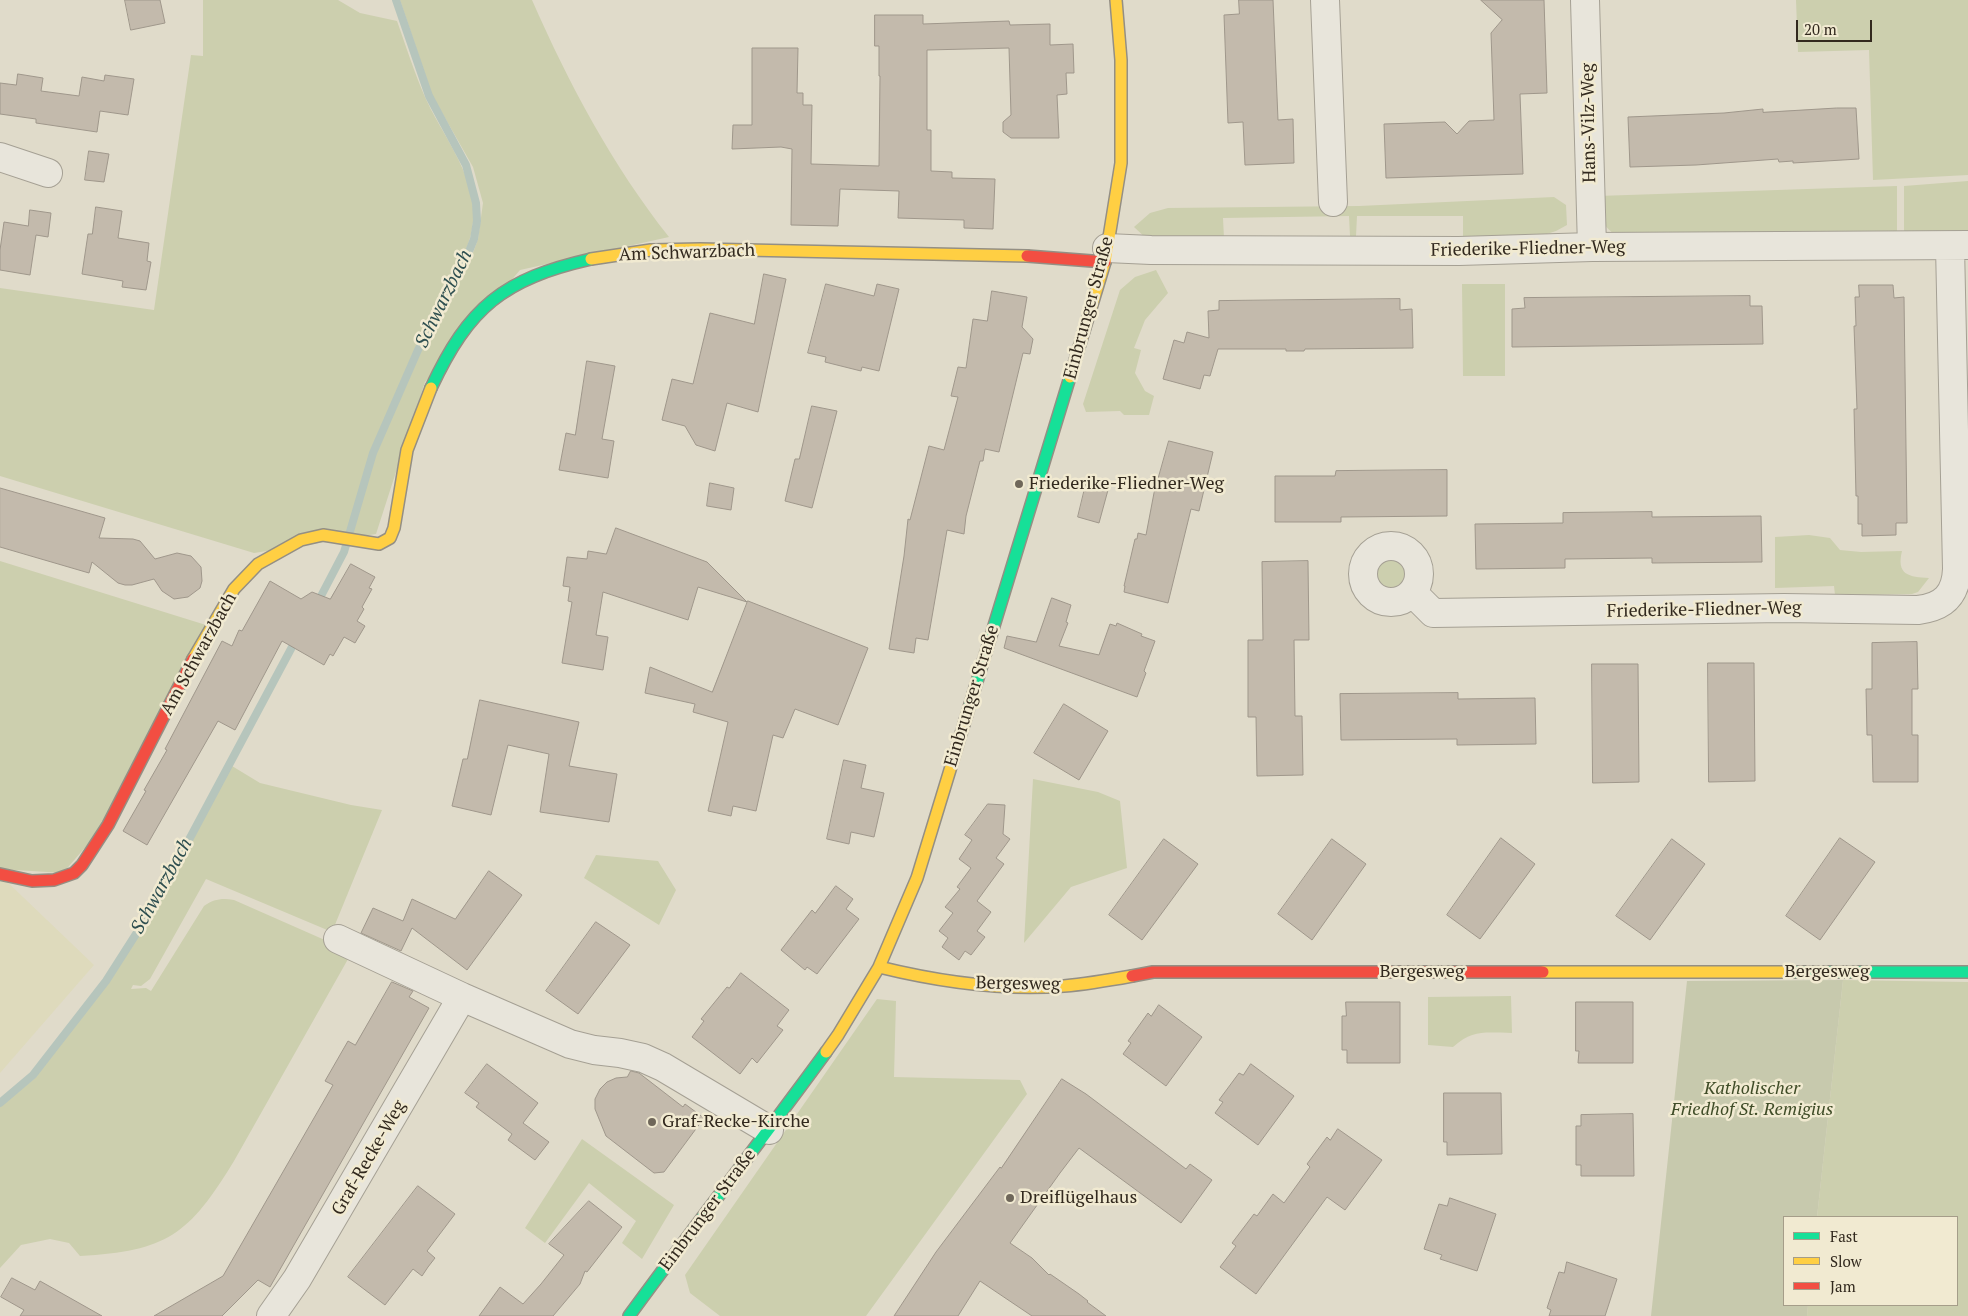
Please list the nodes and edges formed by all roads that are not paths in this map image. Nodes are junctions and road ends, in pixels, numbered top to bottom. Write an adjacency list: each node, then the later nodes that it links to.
1 (1116, 0): 9 (street, Einbrunger Straße)
2 (1326, 0): 6 (street)
3 (1585, 0): 8 (street, Hans-Vilz-Weg)
4 (0, 158): 5 (street)
5 (48, 173)
6 (1334, 202)
7 (1959, 246): 8 (street, Friederike-Fliedner-Weg); 10 (street, Friederike-Fliedner-Weg)
8 (1592, 247): 9 (street, Friederike-Fliedner-Weg)
9 (1106, 255): 12 (street, Am Schwarzbach); 14 (street, Einbrunger Straße)
10 (1962, 580): 11 (street, Friederike-Fliedner-Weg)
11 (1413, 593)
12 (0, 874)
13 (338, 939): 16 (street)
14 (879, 967): 15 (street, Bergesweg); 17 (street, Einbrunger Straße)
15 (1968, 972)
16 (462, 997): 17 (street); 18 (street, Graf-Recke-Weg)
17 (769, 1130): 19 (street, Einbrunger Straße)
18 (271, 1316)
19 (629, 1316)

